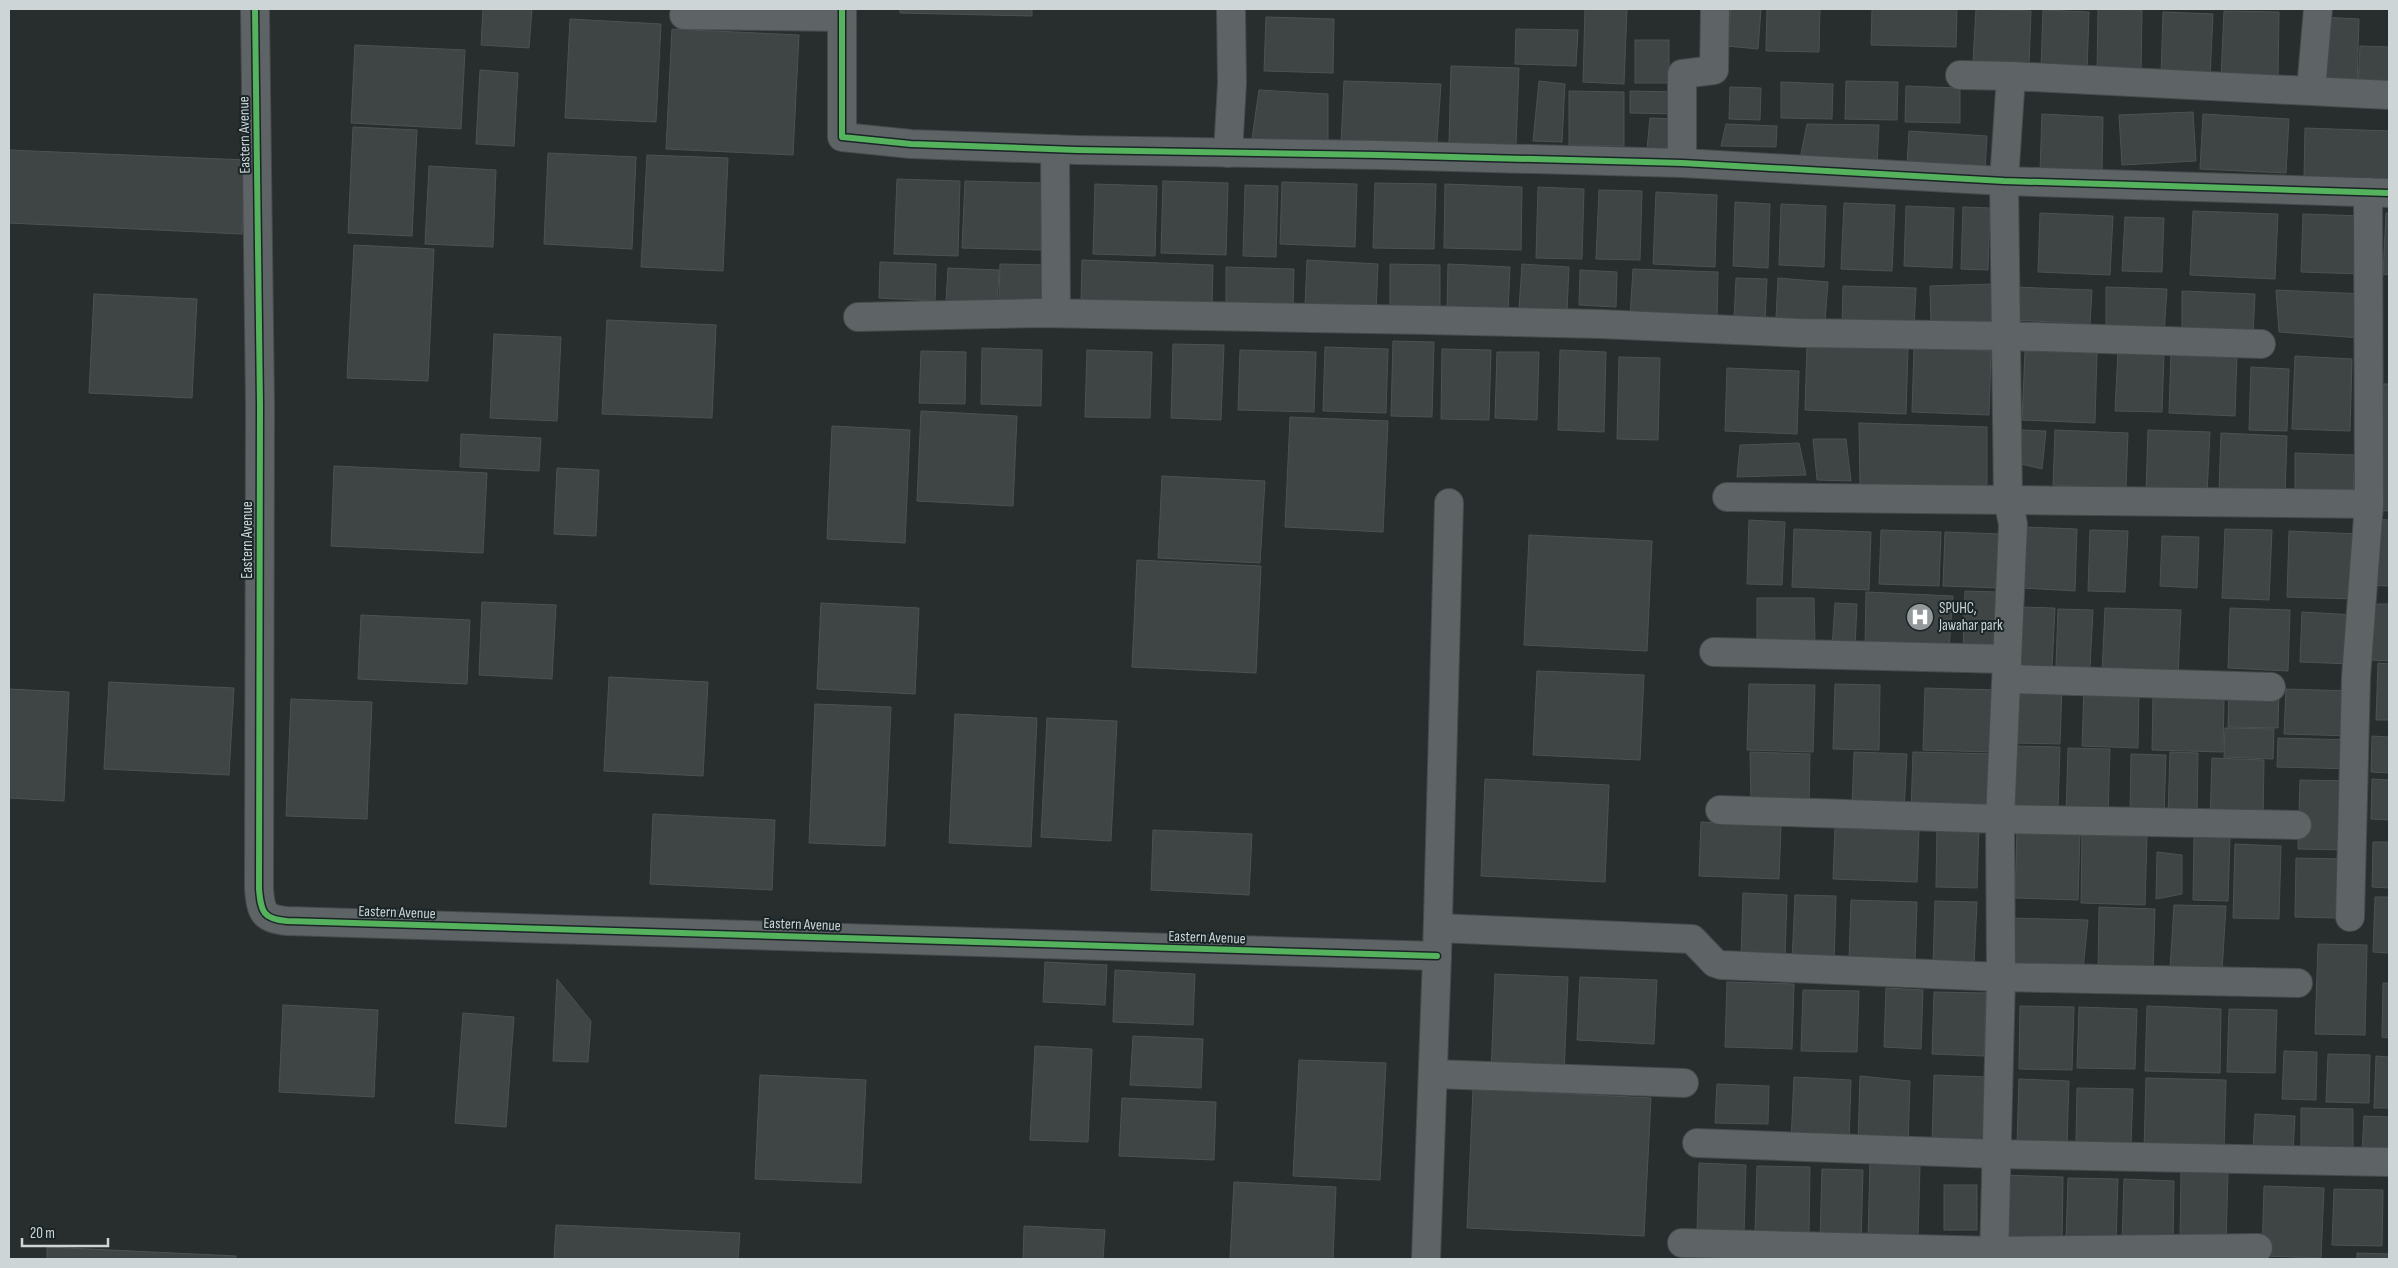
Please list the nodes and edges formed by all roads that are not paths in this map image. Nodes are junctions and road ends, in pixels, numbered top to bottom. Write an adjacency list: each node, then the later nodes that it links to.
1 (255, 9): 32 (street, Eastern Avenue)
2 (1231, 9): 12 (street)
3 (1715, 9): 13 (street)
4 (2318, 9): 9 (street)
5 (842, 13): 6 (street); 11 (street)
6 (684, 15)
7 (1960, 75): 8 (street)
8 (2011, 76): 9 (street); 14 (street)
9 (2311, 90): 10 (street)
10 (2389, 95)
11 (1055, 149): 12 (street); 16 (street)
12 (1228, 153): 13 (street)
13 (1682, 163): 14 (street)
14 (2004, 181): 15 (street); 18 (street)
15 (2379, 193): 23 (street)
16 (1056, 314): 17 (street); 18 (street)
17 (858, 317)
18 (2006, 336): 19 (street); 21 (street)
19 (2261, 344)
20 (1727, 497): 21 (street)
21 (2008, 500): 23 (street); 25 (street)
22 (1449, 503): 31 (street)
23 (2369, 504): 30 (street)
24 (1714, 652): 25 (street)
25 (2007, 669): 26 (street); 28 (street)
26 (2271, 686)
27 (1720, 810): 28 (street)
28 (2000, 819): 29 (street); 33 (street)
29 (2297, 825)
30 (2350, 917)
31 (1438, 928): 32 (street); 33 (street)
32 (1437, 956): 35 (street)
33 (2001, 977): 34 (street); 38 (street)
34 (2298, 983)
35 (1433, 1074): 36 (street); 43 (street)
36 (1684, 1083)
37 (1697, 1143): 38 (street)
38 (1996, 1154): 39 (street); 42 (street)
39 (2389, 1162)
40 (1682, 1242): 42 (street)
41 (2258, 1248): 42 (street)
42 (1994, 1255)
43 (1426, 1259)

